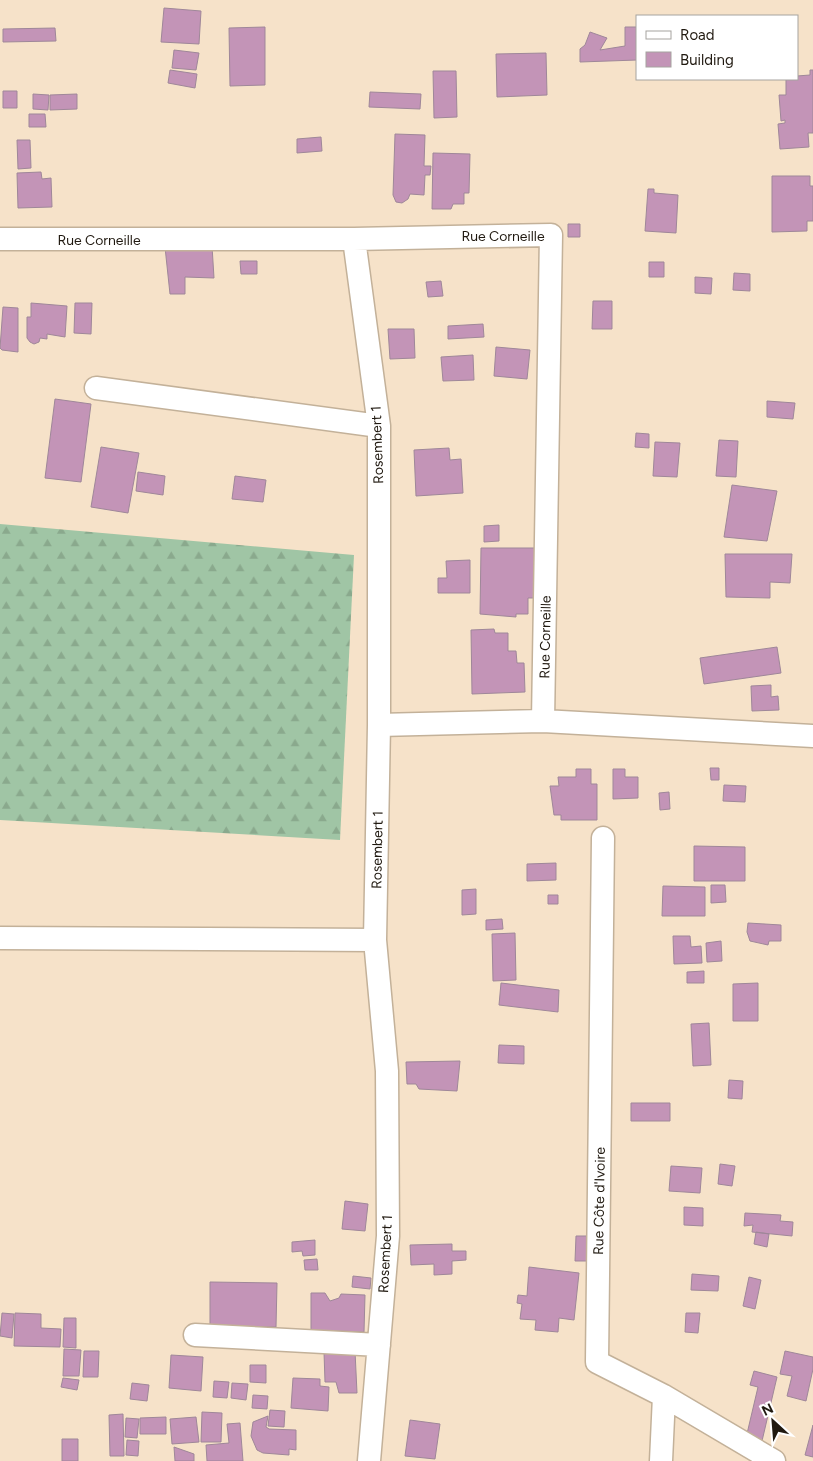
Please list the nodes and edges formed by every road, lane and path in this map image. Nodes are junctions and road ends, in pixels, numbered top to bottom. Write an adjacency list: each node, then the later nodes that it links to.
1 (0, 239): 2 (street, Rue Corneille)
2 (354, 239): 4 (street, Rosembert 1); 5 (street, Rue Corneille)
3 (96, 388): 4 (street)
4 (379, 426): 6 (street, Rosembert 1)
5 (543, 721): 6 (street); 7 (street)
6 (379, 725): 10 (street, Rosembert 1)
7 (813, 736)
8 (603, 838): 13 (street, Rue Côte d'Ivoire)
9 (0, 938): 10 (street)
10 (375, 940): 12 (street, Rosembert 1)
11 (195, 1335): 12 (street)
12 (379, 1345): 14 (street, Rosembert 1)
13 (664, 1396): 15 (street); 16 (street, Rue Côte d'Ivoire)
14 (370, 1461)
15 (661, 1461)
16 (774, 1461)

